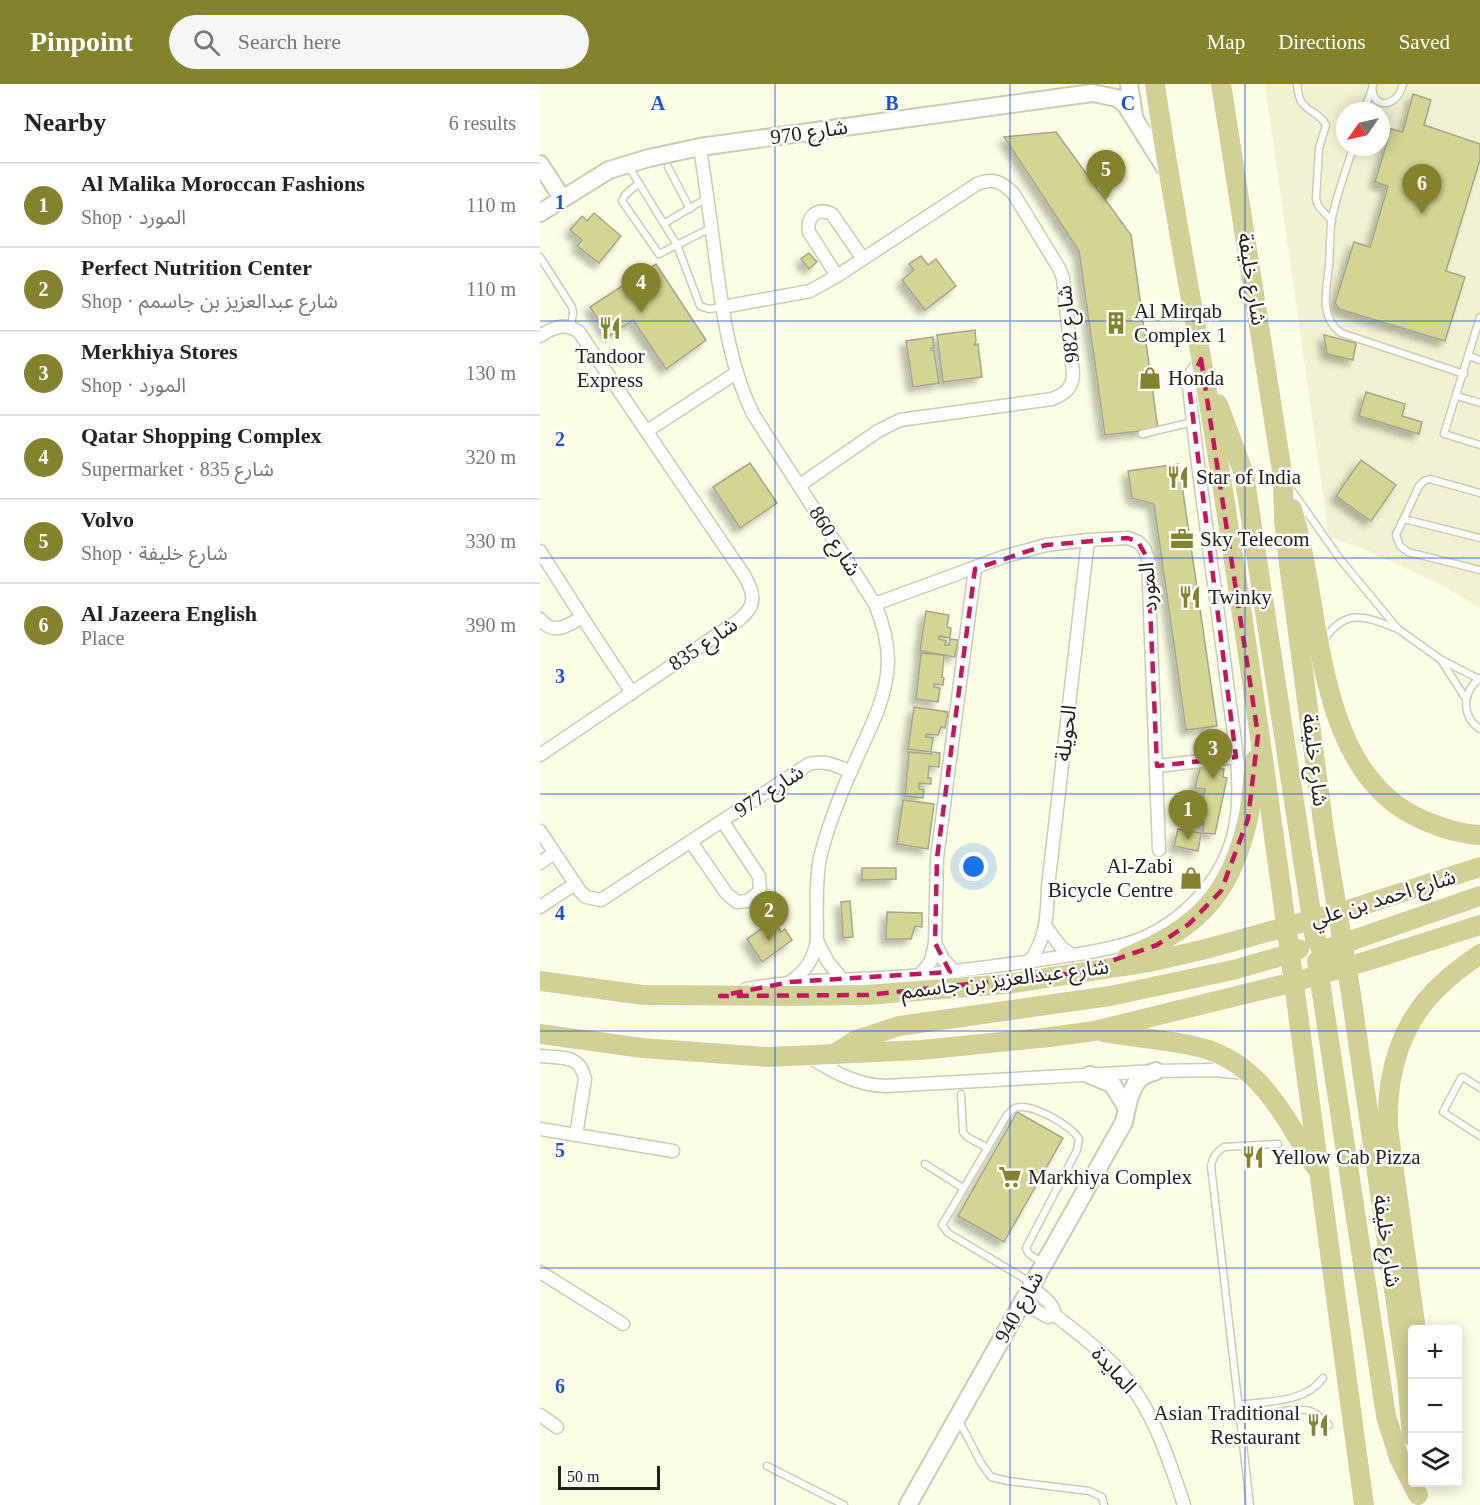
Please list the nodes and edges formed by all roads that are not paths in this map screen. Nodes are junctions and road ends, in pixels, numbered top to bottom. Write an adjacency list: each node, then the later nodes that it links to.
1 (1108, 84): 8 (street, شارع 970)
2 (1129, 84): 10 (street)
3 (1155, 84): 16 (main road)
4 (1221, 84): 44 (main road, شارع خليفة)
5 (1297, 84): 22 (lane)
6 (1403, 84): 7 (lane)
7 (1372, 86): 9 (lane)
8 (1092, 93): 10 (street, شارع 970); 11 (street, شارع 970)
9 (1367, 102)
10 (1134, 116): 16 (street, شارع 970)
11 (700, 147): 14 (street, شارع 970); 19 (street, شارع 860)
12 (1350, 156): 22 (lane)
13 (540, 164): 18 (street)
14 (627, 164): 17 (lane); 18 (street, شارع 970)
15 (668, 167): 20 (lane)
16 (1167, 171): 34 (main road)
17 (639, 183): 23 (lane); 25 (lane)
18 (562, 198): 21 (street, شارع 970)
19 (707, 198): 20 (lane); 24 (street, شارع 860)
20 (690, 209): 23 (lane)
21 (540, 213)
22 (1332, 221): 37 (lane)
23 (665, 223): 25 (lane)
24 (711, 228): 25 (lane); 29 (street, شارع 860)
25 (677, 245): 29 (lane)
26 (540, 256): 31 (lane)
27 (863, 260): 28 (street, شارع 982); 28 (street); 45 (street, شارع 982)
28 (837, 276): 29 (street, شارع 982)
29 (723, 307): 36 (street, شارع 860)
30 (1480, 317): 33 (lane)
31 (571, 326): 32 (street); 41 (street, شارع 835)
32 (540, 336)
33 (1469, 356): 35 (lane); 37 (lane)
34 (1201, 359): 40 (street); 63 (main road); 80 (main road)
35 (1480, 360)
36 (736, 374): 41 (street); 45 (street, شارع 860)
37 (1464, 374): 38 (lane)
38 (1457, 396): 39 (lane); 43 (lane)
39 (1480, 403)
40 (1193, 422): 42 (lane); 65 (street)
41 (647, 431): 60 (street, شارع 835)
42 (1142, 434)
43 (1480, 445)
44 (1283, 478): 56 (lane); 57 (main road); 79 (main road, شارع خليفة)
45 (800, 485): 53 (street, شارع 860)
46 (1480, 493): 47 (lane)
47 (1404, 519): 48 (lane); 52 (lane)
48 (1480, 538)
49 (1088, 540): 51 (street, المورد); 66 (street, المورد); 82 (street, الحويلة)
50 (540, 551): 54 (street)
51 (975, 569): 53 (street, المورد); 85 (street)
52 (1480, 570)
53 (875, 604): 67 (street, شارع 860)
54 (582, 617): 55 (street); 60 (street)
55 (540, 619)
56 (1398, 629): 57 (lane); 58 (lane)
57 (1320, 645): 70 (main road)
58 (1440, 659): 59 (lane); 61 (lane)
59 (1480, 679): 61 (lane)
60 (632, 693): 64 (street, شارع 835)
61 (1466, 699): 62 (lane)
62 (1480, 729)
63 (1258, 735): 83 (main road); 91 (main road)
64 (540, 755)
65 (1236, 758): 66 (street); 91 (street, شارع عبدالعزيز بن جاسمم)
66 (1157, 766): 72 (street, المورد)
67 (851, 772): 68 (street, شارع 977); 84 (street, شارع 860)
68 (723, 822): 71 (street, شارع 977); 71 (street, شارع 977)
69 (540, 831): 73 (street, شارع 977)
70 (1480, 835)
71 (690, 842): 76 (street, شارع 977)
72 (1159, 850)
73 (554, 853): 74 (street); 76 (street, شارع 977)
74 (540, 862)
75 (1480, 867): 79 (main road, شارع احمد بن علي)
76 (575, 884): 78 (street)
77 (1480, 896): 86 (main road)
78 (540, 907)
79 (1337, 912): 80 (main road, شارع احمد بن علي); 86 (main road, شارع خليفة); 87 (main road)
80 (1311, 920): 83 (main road, شارع احمد بن علي); 87 (main road)
81 (1480, 925): 92 (main road)
82 (1046, 927): 90 (street, الحويلة); 91 (street)
83 (1286, 927): 87 (main road); 88 (main road); 91 (main road, شارع عبدالعزيز بن جاسمم)
84 (817, 941): 95 (street); 97 (street, شارع 860)
85 (935, 944): 93 (street); 94 (street)
86 (1342, 944): 87 (main road); 92 (main road, شارع خليفة)
87 (1316, 953): 88 (main road); 92 (main road); 98 (main road); 136 (main road)
88 (1290, 954): 98 (main road); 102 (main road)
89 (1480, 954): 126 (main road)
90 (1030, 961): 91 (street, شارع عبدالعزيز بن جاسمم); 93 (street, شارع عبدالعزيز بن جاسمم)
91 (1074, 964): 99 (main road, شارع عبدالعزيز بن جاسمم)
92 (1346, 966): 134 (main road, شارع خليفة)
93 (954, 971): 94 (street, شارع عبدالعزيز بن جاسمم)
94 (920, 975): 95 (street, شارع عبدالعزيز بن جاسمم)
95 (843, 980): 97 (street, شارع عبدالعزيز بن جاسمم)
96 (540, 981): 99 (main road, شارع عبدالعزيز بن جاسمم)
97 (790, 982): 99 (street, شارع عبدالعزيز بن جاسمم)
98 (1294, 982): 100 (main road); 118 (main road)
99 (720, 996)
100 (1094, 1031): 102 (main road); 106 (main road)
101 (540, 1034): 104 (main road)
102 (833, 1054): 104 (main road)
103 (540, 1056): 112 (street)
104 (808, 1056): 107 (street)
105 (1156, 1071): 106 (street); 107 (street); 110 (street, شارع 940)
106 (1251, 1074): 118 (main road)
107 (1090, 1075): 110 (street)
108 (1480, 1088): 113 (lane)
109 (961, 1094): 115 (lane)
110 (1127, 1108): 120 (street, شارع 940)
111 (540, 1129): 112 (street)
112 (576, 1135): 116 (street)
113 (1480, 1136)
114 (1278, 1144): 128 (lane)
115 (988, 1148): 119 (lane); 120 (lane)
116 (673, 1151)
117 (925, 1164): 119 (lane)
118 (1318, 1173): 142 (main road)
119 (963, 1188): 122 (lane)
120 (1044, 1264): 122 (street, شارع 940)
121 (540, 1272): 125 (street)
122 (1032, 1285): 123 (street, شارع 940); 124 (street, المايدة)
123 (1022, 1303): 124 (street, المايدة); 130 (street, شارع 940)
124 (1055, 1315): 140 (street, المايدة)
125 (623, 1324)
126 (1415, 1325)
127 (1323, 1378): 128 (lane)
128 (1239, 1405): 131 (lane)
129 (540, 1415): 133 (street)
130 (957, 1417): 138 (street, شارع 940); 139 (lane)
131 (1240, 1419): 132 (lane); 141 (lane)
132 (1329, 1425)
133 (557, 1427)
134 (1413, 1433)
135 (767, 1466): 137 (lane)
136 (1419, 1491)
137 (844, 1505)
138 (908, 1505)
139 (1104, 1505)
140 (1184, 1505)
141 (1250, 1505)
142 (1364, 1505)

